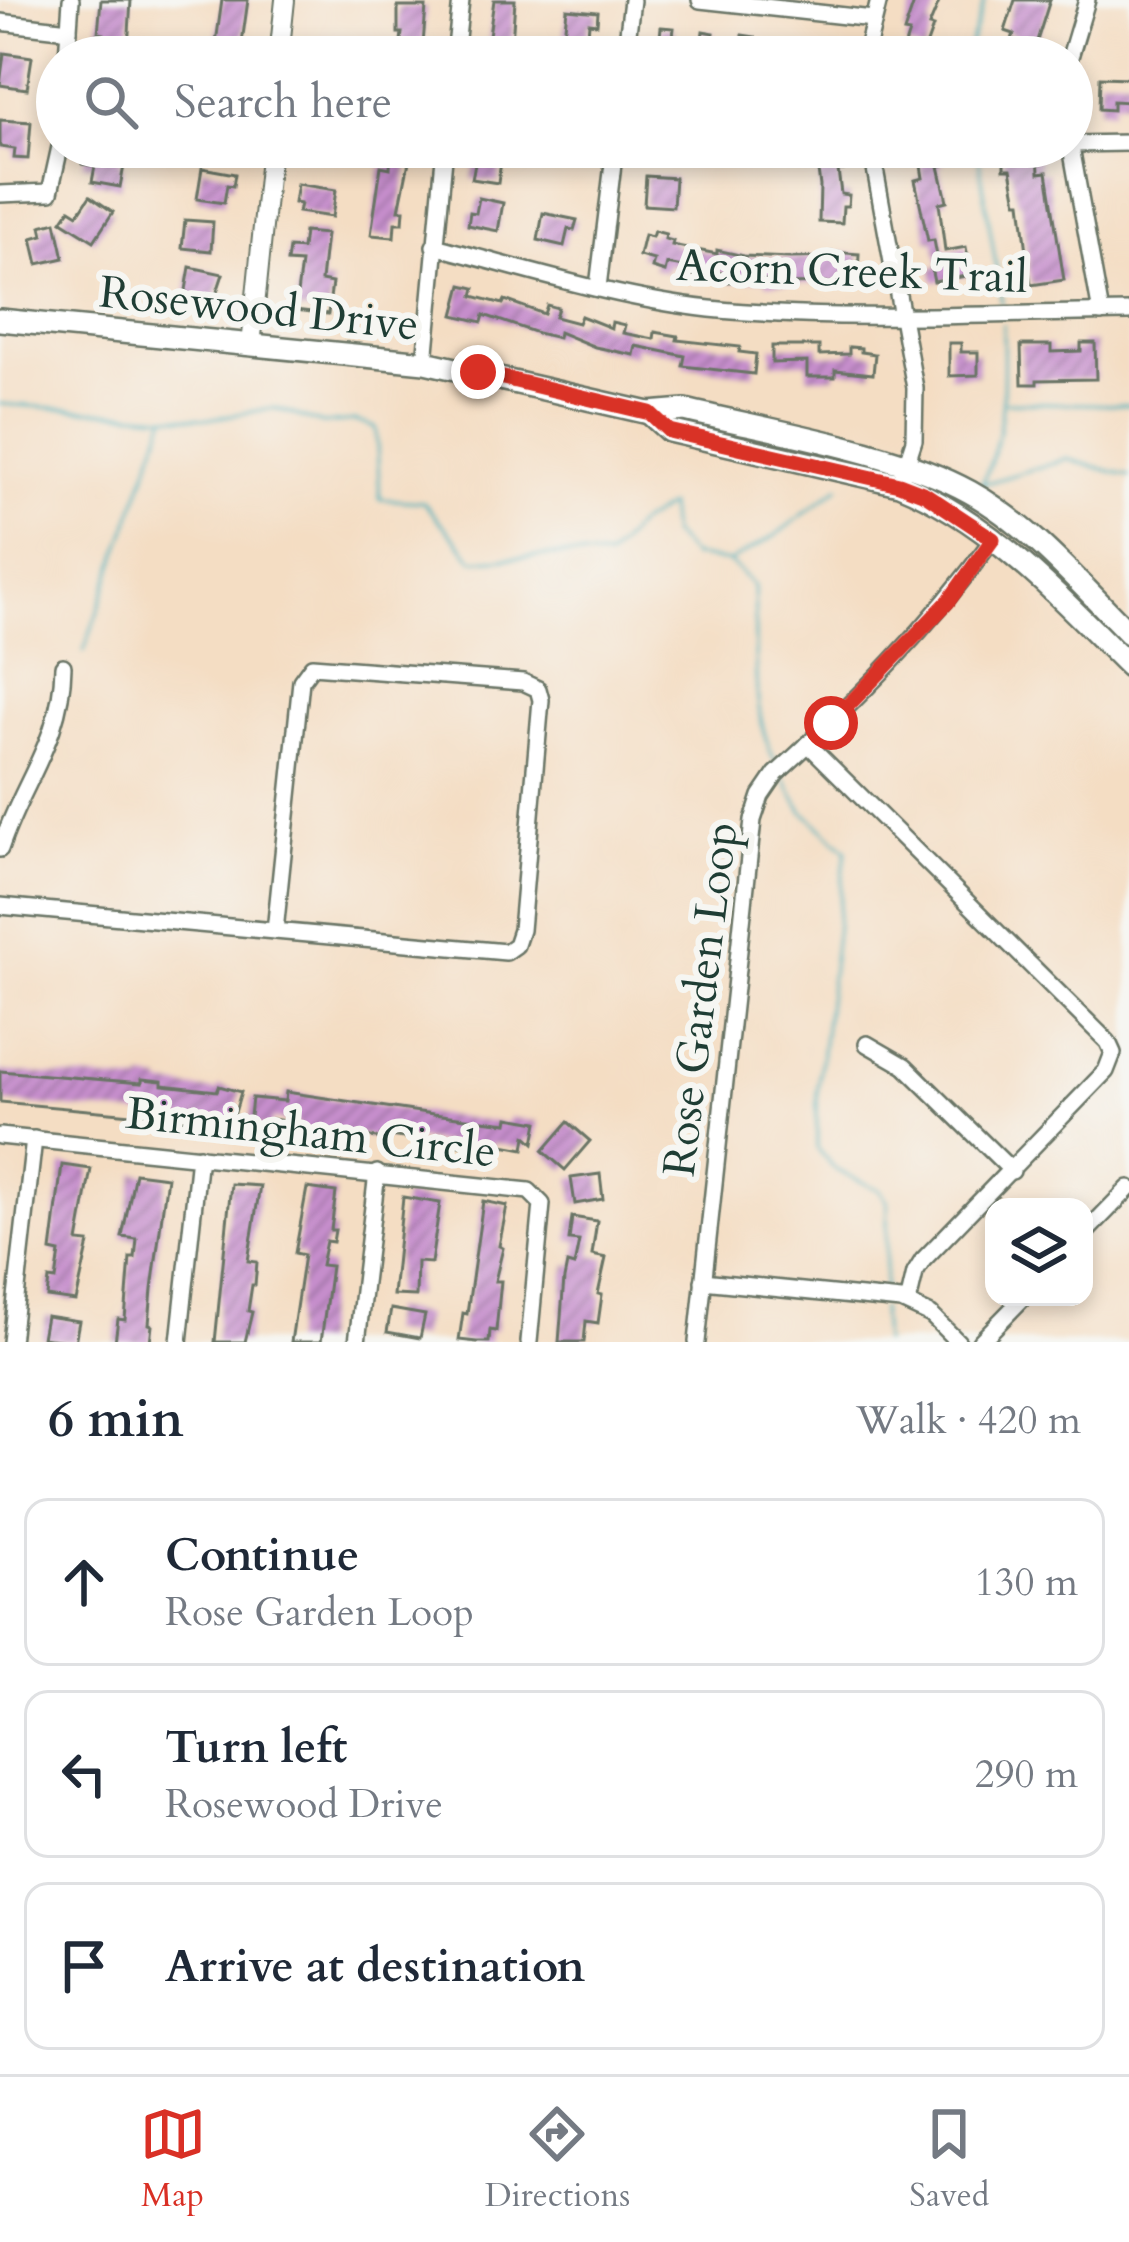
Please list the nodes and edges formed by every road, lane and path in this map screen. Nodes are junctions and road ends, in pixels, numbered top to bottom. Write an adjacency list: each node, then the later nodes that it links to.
1 (71, 0): 10 (street)
2 (285, 0): 12 (street)
3 (461, 0): 13 (street)
4 (632, 0): 14 (street)
5 (700, 0): 8 (street)
6 (879, 0): 8 (street)
7 (1087, 0): 16 (street)
8 (873, 19): 15 (street)
9 (0, 22): 10 (street)
10 (69, 30): 11 (street)
11 (69, 36)
12 (282, 36)
13 (457, 36)
14 (628, 36)
15 (870, 36)
16 (1076, 36)
17 (1129, 143): 18 (street)
18 (1093, 145)
19 (55, 168): 25 (street)
20 (269, 168): 32 (street)
21 (443, 168): 26 (street)
22 (612, 168): 27 (street)
23 (875, 168): 30 (street)
24 (1076, 168): 29 (street)
25 (0, 194)
26 (434, 247): 27 (street, Acorn Creek Trail); 33 (street)
27 (598, 287): 30 (street, Acorn Creek Trail)
28 (1129, 312): 29 (street, Acorn Creek Trail)
29 (1101, 313): 30 (street, Acorn Creek Trail)
30 (900, 316): 34 (street)
31 (0, 320): 32 (main road, Rosewood Drive)
32 (251, 346): 33 (main road, Rosewood Drive)
33 (425, 362): 34 (main road, Rosewood Drive)
34 (903, 475): 35 (main road, Rosewood Drive); 36 (main road, Rosewood Drive)
35 (993, 539): 38 (main road, Rosewood Drive); 39 (street, Rose Garden Loop)
36 (1129, 633)
37 (63, 666): 40 (street)
38 (1129, 666)
39 (808, 744): 47 (street); 51 (street, Rose Garden Loop)
40 (0, 849)
41 (0, 905): 42 (street)
42 (275, 931): 42 (street)
43 (867, 1044): 47 (street)
44 (0, 1136): 45 (street, Birmingham Circle)
45 (34, 1139): 46 (street, Birmingham Circle); 54 (street)
46 (199, 1156): 48 (street, Birmingham Circle); 55 (street)
47 (1012, 1171): 52 (street)
48 (377, 1173): 56 (street); 57 (street, Birmingham Circle)
49 (1129, 1188): 50 (street)
50 (1093, 1225)
51 (703, 1281): 52 (street); 58 (street, Rose Garden Loop)
52 (908, 1304): 59 (street)
53 (1015, 1306): 60 (street)
54 (11, 1342)
55 (179, 1342)
56 (357, 1342)
57 (529, 1342)
58 (697, 1342)
59 (958, 1342)
60 (980, 1342)

